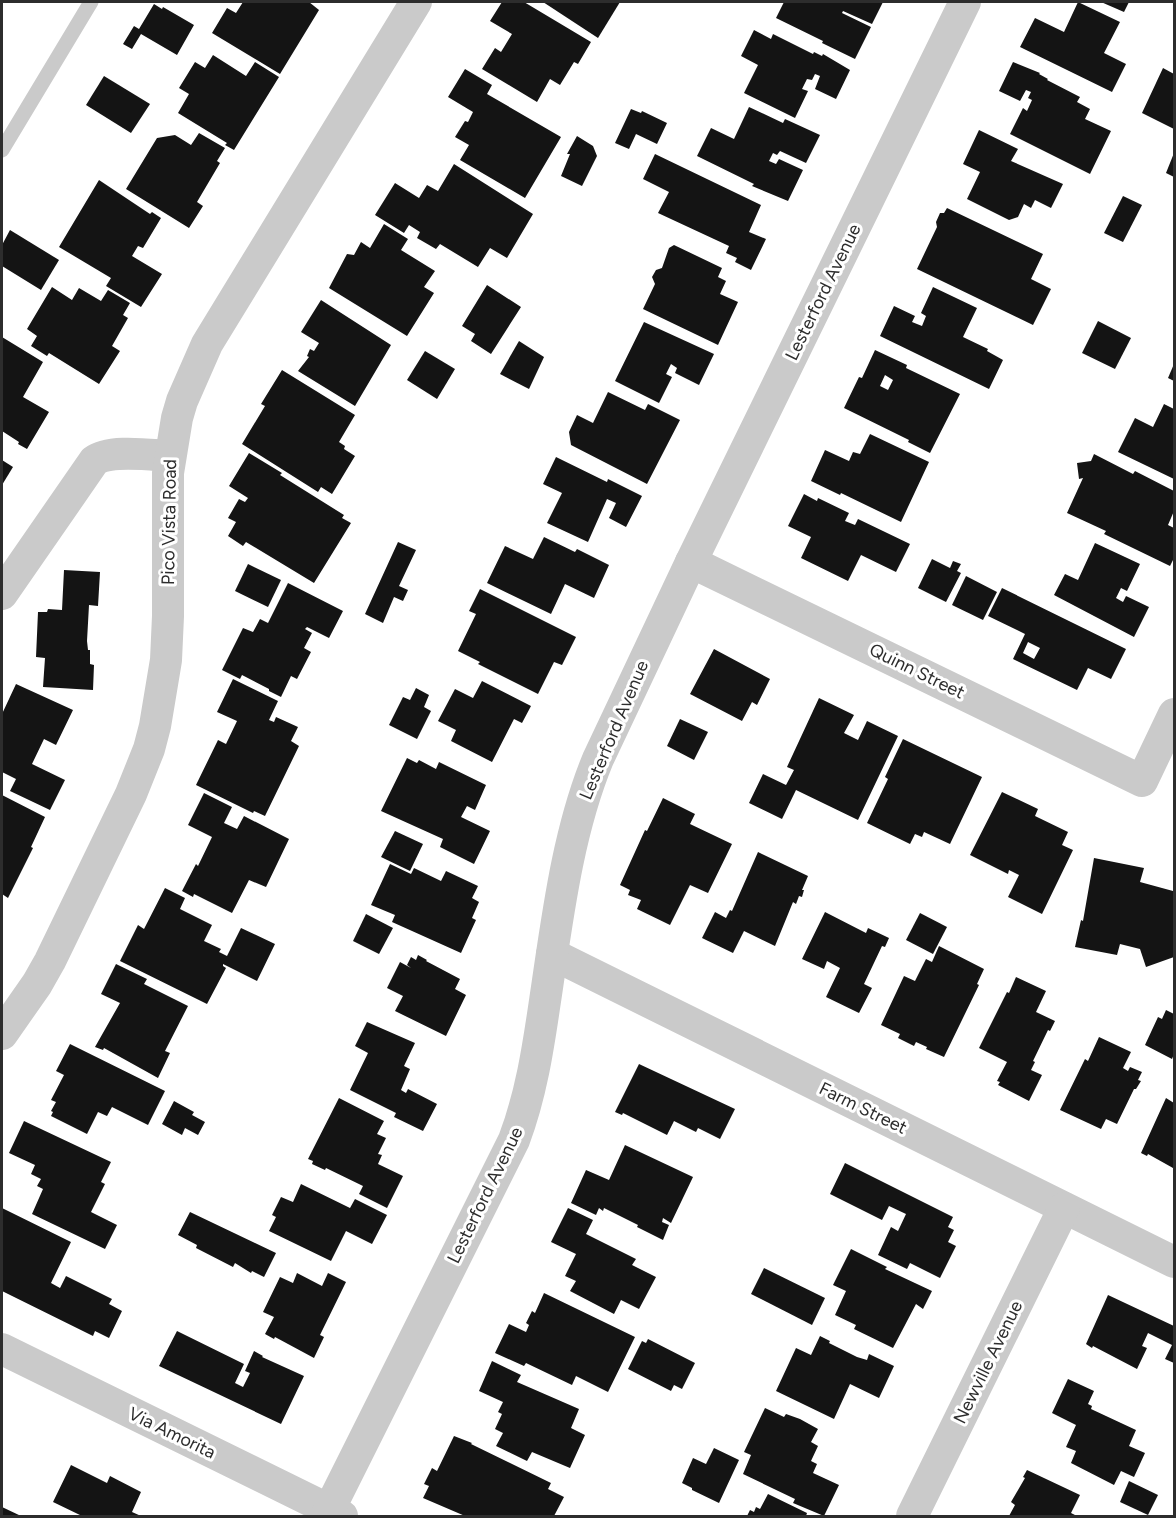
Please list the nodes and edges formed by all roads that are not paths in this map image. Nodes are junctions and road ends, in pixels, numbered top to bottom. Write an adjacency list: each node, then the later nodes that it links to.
1 (91, 2): 4 (lane)
2 (416, 2): 5 (street, Pico Vista Road)
3 (965, 2): 6 (street, Lesterford Avenue)
4 (2, 150)
5 (170, 456): 7 (street); 10 (street, Pico Vista Road)
6 (691, 562): 8 (street, Quinn Street); 9 (street, Lesterford Avenue)
7 (2, 594)
8 (1174, 714)
9 (552, 954): 11 (street, Farm Street); 14 (street, Lesterford Avenue)
10 (2, 1034)
11 (1064, 1208): 12 (street, Farm Street); 15 (street, Newville Avenue)
12 (1174, 1262)
13 (2, 1349): 14 (street, Via Amorita)
14 (333, 1514)
15 (912, 1516)

